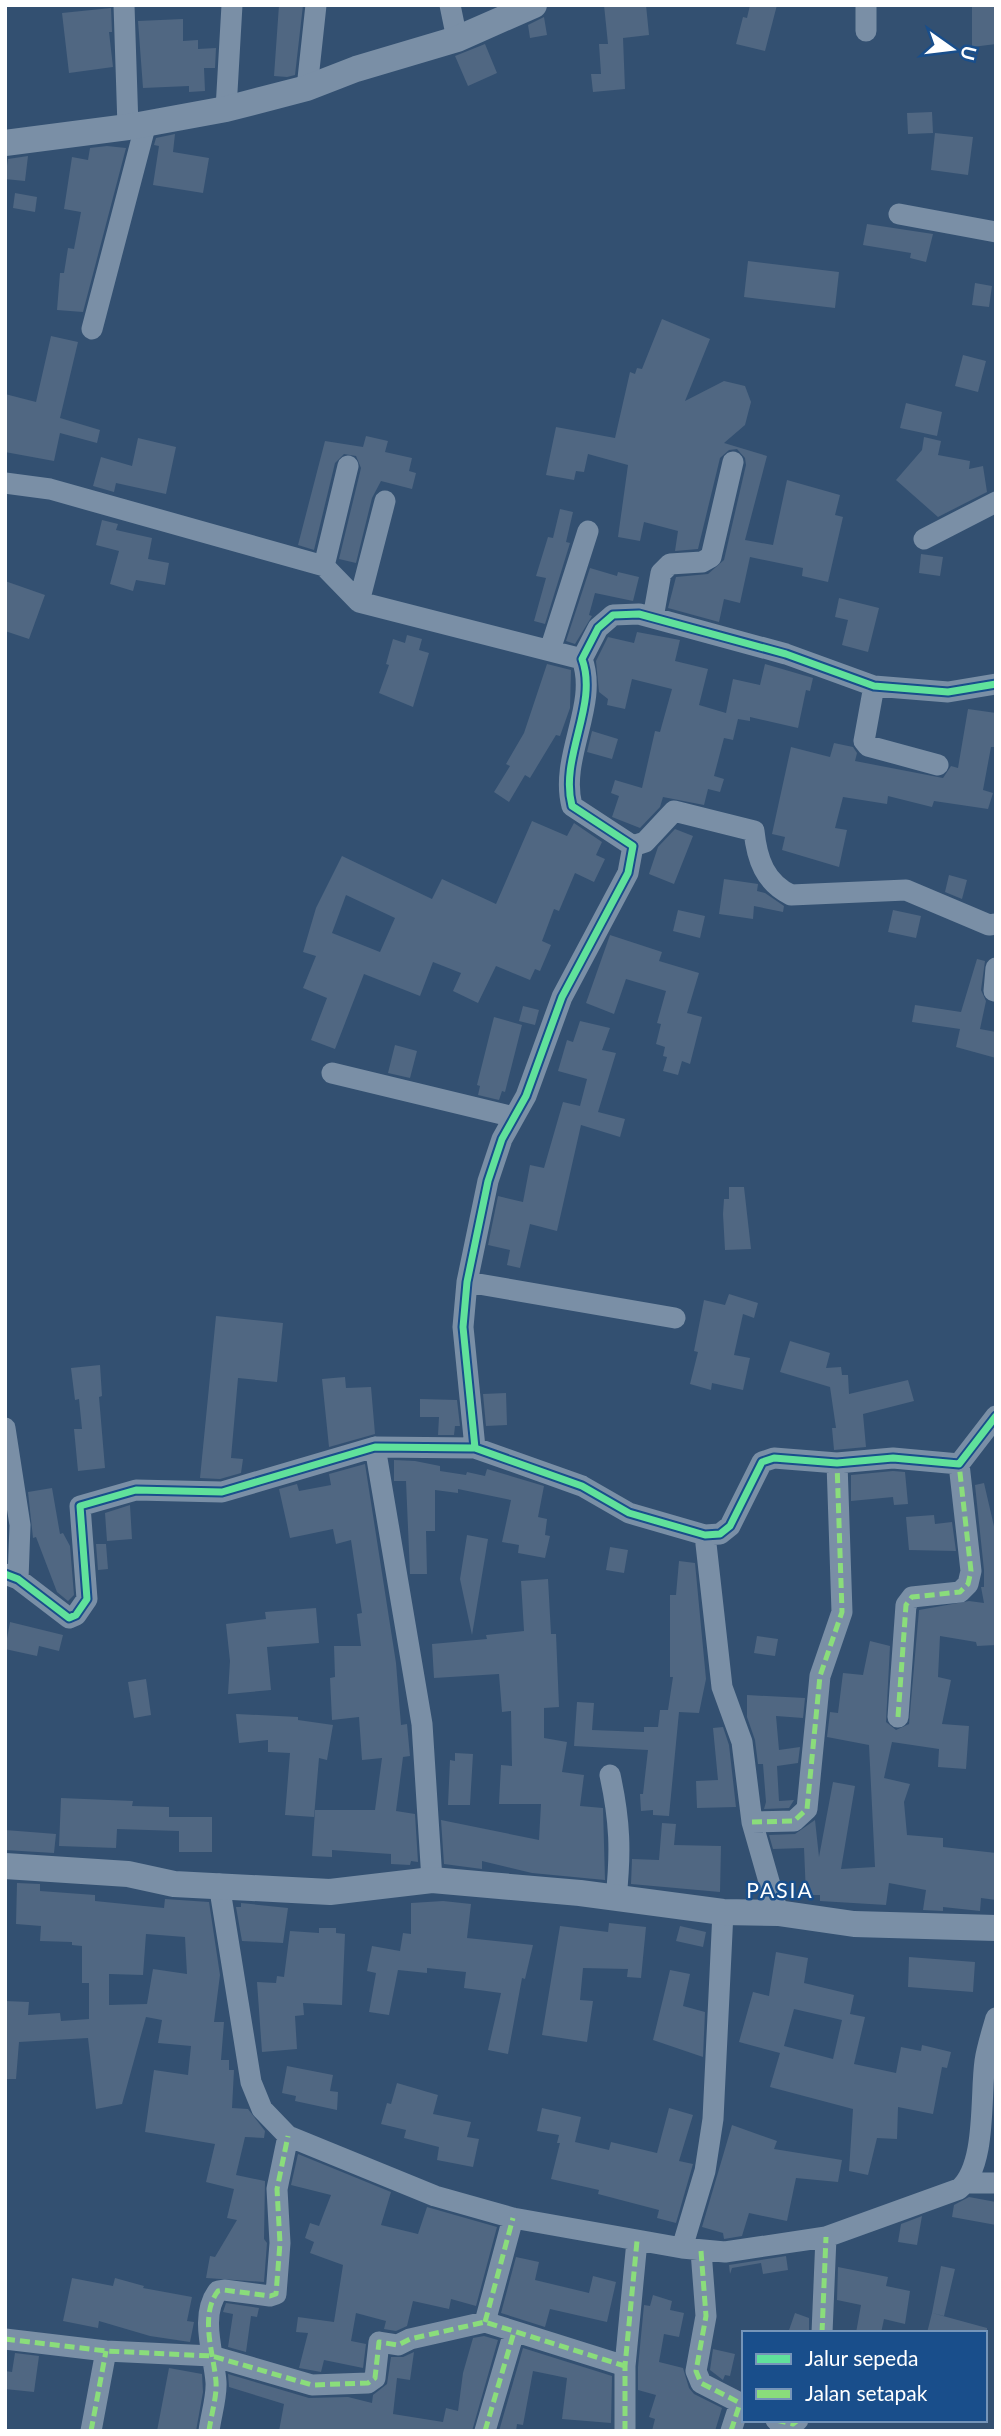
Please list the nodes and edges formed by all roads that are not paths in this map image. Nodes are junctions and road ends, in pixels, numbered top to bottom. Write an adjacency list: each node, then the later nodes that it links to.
1 (124, 5): 11 (street)
2 (232, 5): 10 (street)
3 (316, 5): 9 (street)
4 (450, 5): 8 (street)
5 (534, 5): 8 (street)
6 (866, 5): 7 (street)
7 (866, 31)
8 (457, 39): 9 (street)
9 (307, 88): 10 (street)
10 (226, 108): 11 (street)
11 (137, 125): 12 (street); 15 (street)
12 (5, 143)
13 (899, 214): 14 (street)
14 (996, 232)
15 (92, 329)
16 (733, 462): 25 (street)
17 (348, 466): 23 (street)
18 (6, 486): 23 (street)
19 (385, 501): 24 (street)
20 (996, 502): 22 (street)
21 (588, 531): 26 (street)
22 (924, 539)
23 (324, 566): 24 (street)
24 (359, 602): 26 (street)
25 (653, 618): 27 (street); 29 (street)
26 (550, 650): 27 (street)
27 (582, 659): 31 (street)
28 (996, 684): 29 (street)
29 (874, 686): 30 (street)
30 (938, 765)
31 (633, 846): 32 (street); 36 (street)
32 (996, 924)
33 (996, 968): 34 (street)
34 (994, 990)
35 (332, 1073): 36 (street)
36 (514, 1117): 37 (street)
37 (467, 1282): 38 (street); 42 (street)
38 (675, 1318)
39 (996, 1416): 44 (street)
40 (5, 1428): 46 (street)
41 (375, 1447): 42 (street); 46 (street); 51 (street)
42 (475, 1448): 45 (street)
43 (837, 1463): 44 (street); 45 (street); 49 (street)
44 (959, 1464): 47 (street)
45 (705, 1535): 49 (street)
46 (11, 1576)
47 (898, 1717)
48 (610, 1775): 53 (street)
49 (752, 1822): 55 (street)
50 (5, 1866): 52 (street)
51 (432, 1880): 52 (street); 53 (street)
52 (219, 1884): 58 (street)
53 (615, 1898): 54 (street)
54 (723, 1912): 55 (street); 64 (street)
55 (778, 1913): 56 (street)
56 (996, 1928)
57 (996, 2018): 59 (street)
58 (288, 2136): 61 (street); 70 (street)
59 (966, 2183): 60 (street); 62 (street)
60 (996, 2183)
61 (513, 2218): 63 (street); 65 (street)
62 (826, 2236): 64 (street); 66 (street)
63 (637, 2241): 64 (street); 71 (street)
64 (691, 2249): 72 (street)
65 (485, 2322): 67 (street); 70 (street)
66 (822, 2331)
67 (514, 2332): 71 (street); 75 (street)
68 (5, 2339): 69 (street)
69 (106, 2351): 70 (street); 73 (street)
70 (212, 2356): 74 (street)
71 (625, 2366): 76 (street)
72 (742, 2404): 77 (street)
73 (91, 2431)
74 (209, 2431)
75 (485, 2431)
76 (625, 2431)
77 (731, 2431)

